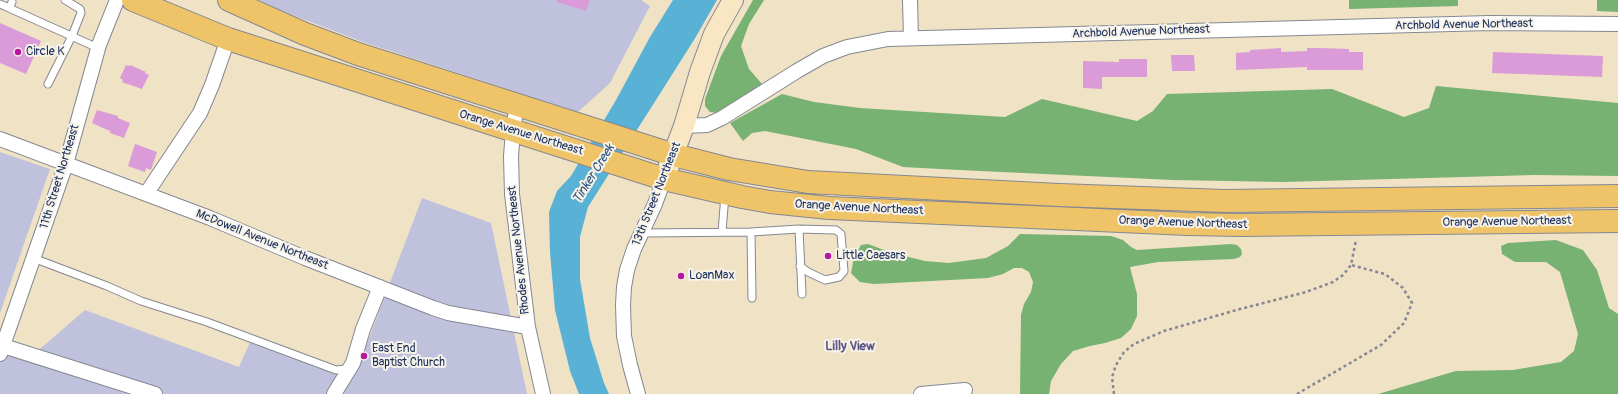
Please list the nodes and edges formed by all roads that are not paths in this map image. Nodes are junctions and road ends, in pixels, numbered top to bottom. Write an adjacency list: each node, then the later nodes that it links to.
1 (116, 0): 12 (street, 11th Street Northeast)
2 (133, 0): 10 (highway, Orange Avenue Northeast)
3 (229, 0): 14 (highway, Orange Avenue Northeast)
4 (733, 0): 15 (street, 13th Street Northeast)
5 (910, 0): 11 (street)
6 (64, 3): 9 (lane)
7 (0, 4): 9 (lane)
8 (1618, 24): 11 (street, Archbold Avenue Northeast)
9 (72, 36): 12 (lane); 13 (lane)
10 (228, 38): 16 (highway, Orange Avenue Northeast); 22 (street)
11 (912, 38): 15 (street, Archbold Avenue Northeast)
12 (98, 48): 19 (street, 11th Street Northeast)
13 (48, 84)
14 (517, 104): 16 (street, Rhodes Avenue Northeast); 18 (highway, Orange Avenue Northeast)
15 (684, 126): 18 (street, 13th Street Northeast)
16 (513, 131): 20 (highway, Orange Avenue Northeast); 36 (street, Rhodes Avenue Northeast)
17 (0, 139): 19 (street, McDowell Avenue Northeast)
18 (674, 155): 20 (street, 13th Street Northeast); 24 (highway, Orange Avenue Northeast)
19 (66, 164): 22 (street, McDowell Avenue Northeast); 31 (street, 11th Street Northeast)
20 (664, 179): 21 (highway, Orange Avenue Northeast); 30 (street, 13th Street Northeast)
21 (725, 193): 24 (highway, Orange Avenue Northeast); 28 (lane)
22 (146, 194): 33 (street, McDowell Avenue Northeast)
23 (1618, 196): 25 (highway, Orange Avenue Northeast)
24 (1059, 207): 25 (highway, Orange Avenue Northeast)
25 (1356, 212): 26 (highway, Orange Avenue Northeast)
26 (1618, 221)
27 (799, 229): 29 (lane); 32 (lane); 32 (lane)
28 (722, 232): 29 (lane); 30 (lane)
29 (751, 232): 35 (lane)
30 (642, 233): 43 (street, 13th Street Northeast)
31 (34, 258): 37 (street, 11th Street Northeast); 38 (lane)
32 (800, 266): 34 (lane)
33 (380, 287): 36 (street, McDowell Avenue Northeast); 38 (street)
34 (802, 294)
35 (752, 298)
36 (528, 327): 42 (street, Rhodes Avenue Northeast)
37 (1, 348): 40 (street)
38 (353, 363): 41 (street)
39 (965, 390): 44 (street)
40 (155, 394)
41 (334, 394)
42 (543, 394)
43 (638, 394)
44 (921, 394)

